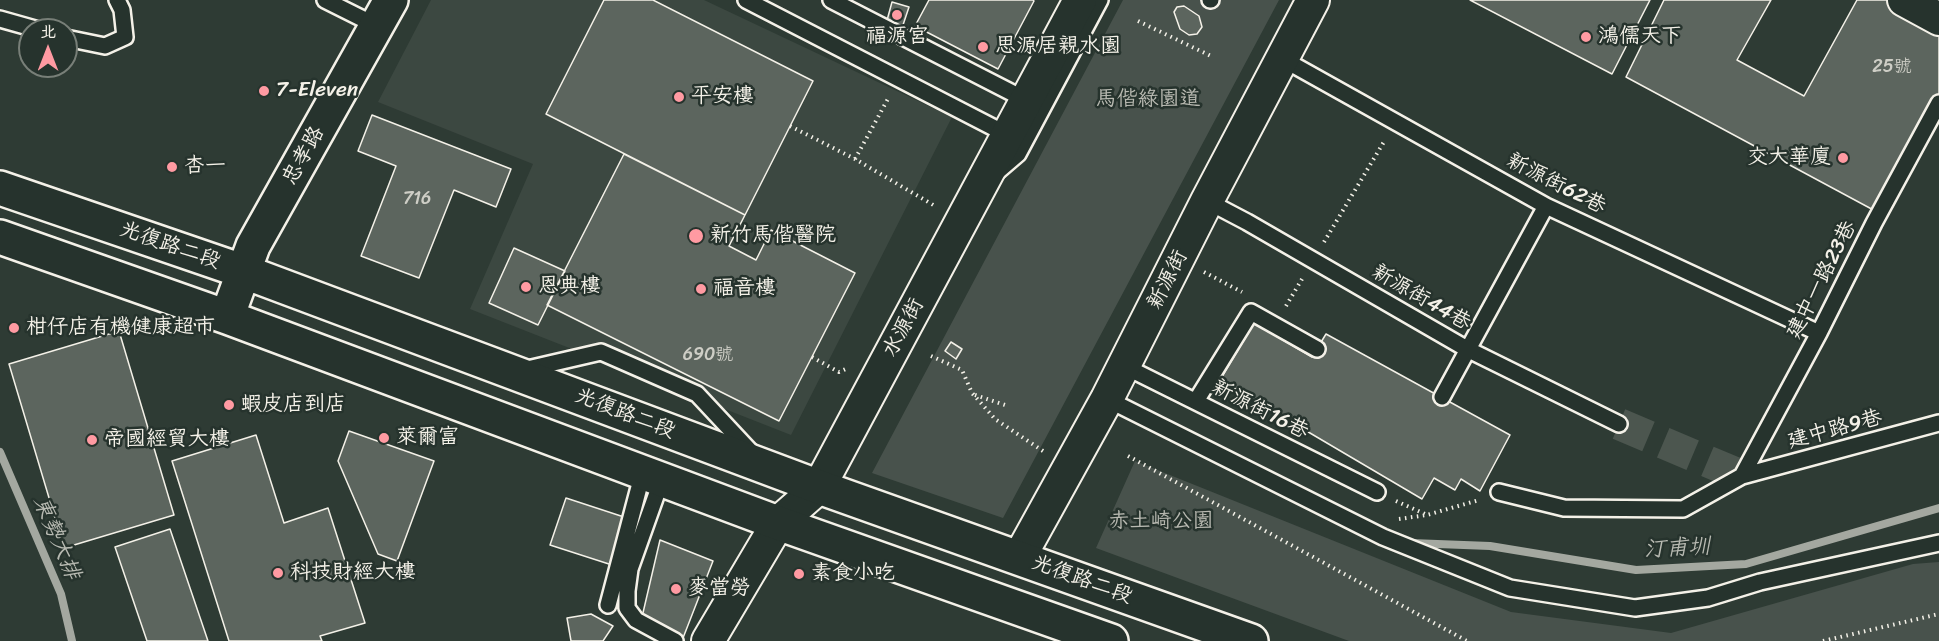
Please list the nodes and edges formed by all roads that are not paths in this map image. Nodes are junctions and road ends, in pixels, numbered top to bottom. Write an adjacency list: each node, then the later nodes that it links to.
1 (117, 0): 13 (lane)
2 (325, 0): 9 (lane)
3 (746, 0): 17 (lane)
4 (831, 0): 15 (lane)
5 (1080, 0): 15 (street, 水源街)
6 (1100, 0): 19 (lane)
7 (1313, 0): 14 (street, 新源街)
8 (1904, 0): 11 (street)
9 (384, 13): 23 (main road, 忠孝路)
10 (0, 19): 12 (lane)
11 (1939, 19)
12 (18, 24)
13 (78, 40)
14 (1281, 58): 20 (street, 新源街); 21 (lane, 新源街62巷)
15 (1026, 100): 17 (street, 水源街)
16 (1939, 103): 25 (lane, 建中一路23巷)
17 (1008, 135): 19 (street, 水源街)
18 (0, 188): 23 (main road, 光復路二段)
19 (979, 188): 38 (street, 水源街)
20 (1207, 201): 27 (lane, 新源街44巷); 28 (street, 新源街)
21 (1546, 206): 25 (lane, 新源街62巷); 27 (lane)
22 (0, 237): 24 (main road)
23 (245, 272): 24 (main road, 忠孝路); 29 (main road, 光復路二段)
24 (227, 317): 36 (main road)
25 (1819, 333): 37 (lane, 建中一路23巷)
26 (1317, 349): 32 (lane)
27 (1467, 349): 30 (lane); 34 (lane, 新源街44巷)
28 (1124, 366): 31 (street, 新源街); 32 (lane, 新源街16巷)
29 (513, 372): 35 (main road, 光復路二段); 35 (lane)
30 (1442, 397)
31 (1107, 399): 42 (lane); 43 (street, 新源街)
32 (1196, 401): 39 (lane, 新源街16巷)
33 (1939, 423): 37 (lane, 建中路9巷)
34 (1619, 424)
35 (765, 467): 38 (main road, 光復路二段)
36 (653, 475): 41 (main road); 44 (lane); 45 (lane)
37 (1742, 476): 40 (lane, 建中路9巷)
38 (819, 487): 41 (street, 水源街); 43 (main road, 光復路二段)
39 (1377, 492)
40 (1499, 492)
41 (778, 523): 46 (street, 水源街); 47 (main road)
42 (1939, 543)
43 (1019, 558): 48 (main road, 光復路二段)
44 (608, 605)
45 (675, 641)
46 (708, 641)
47 (1111, 641)
48 (1251, 641)

